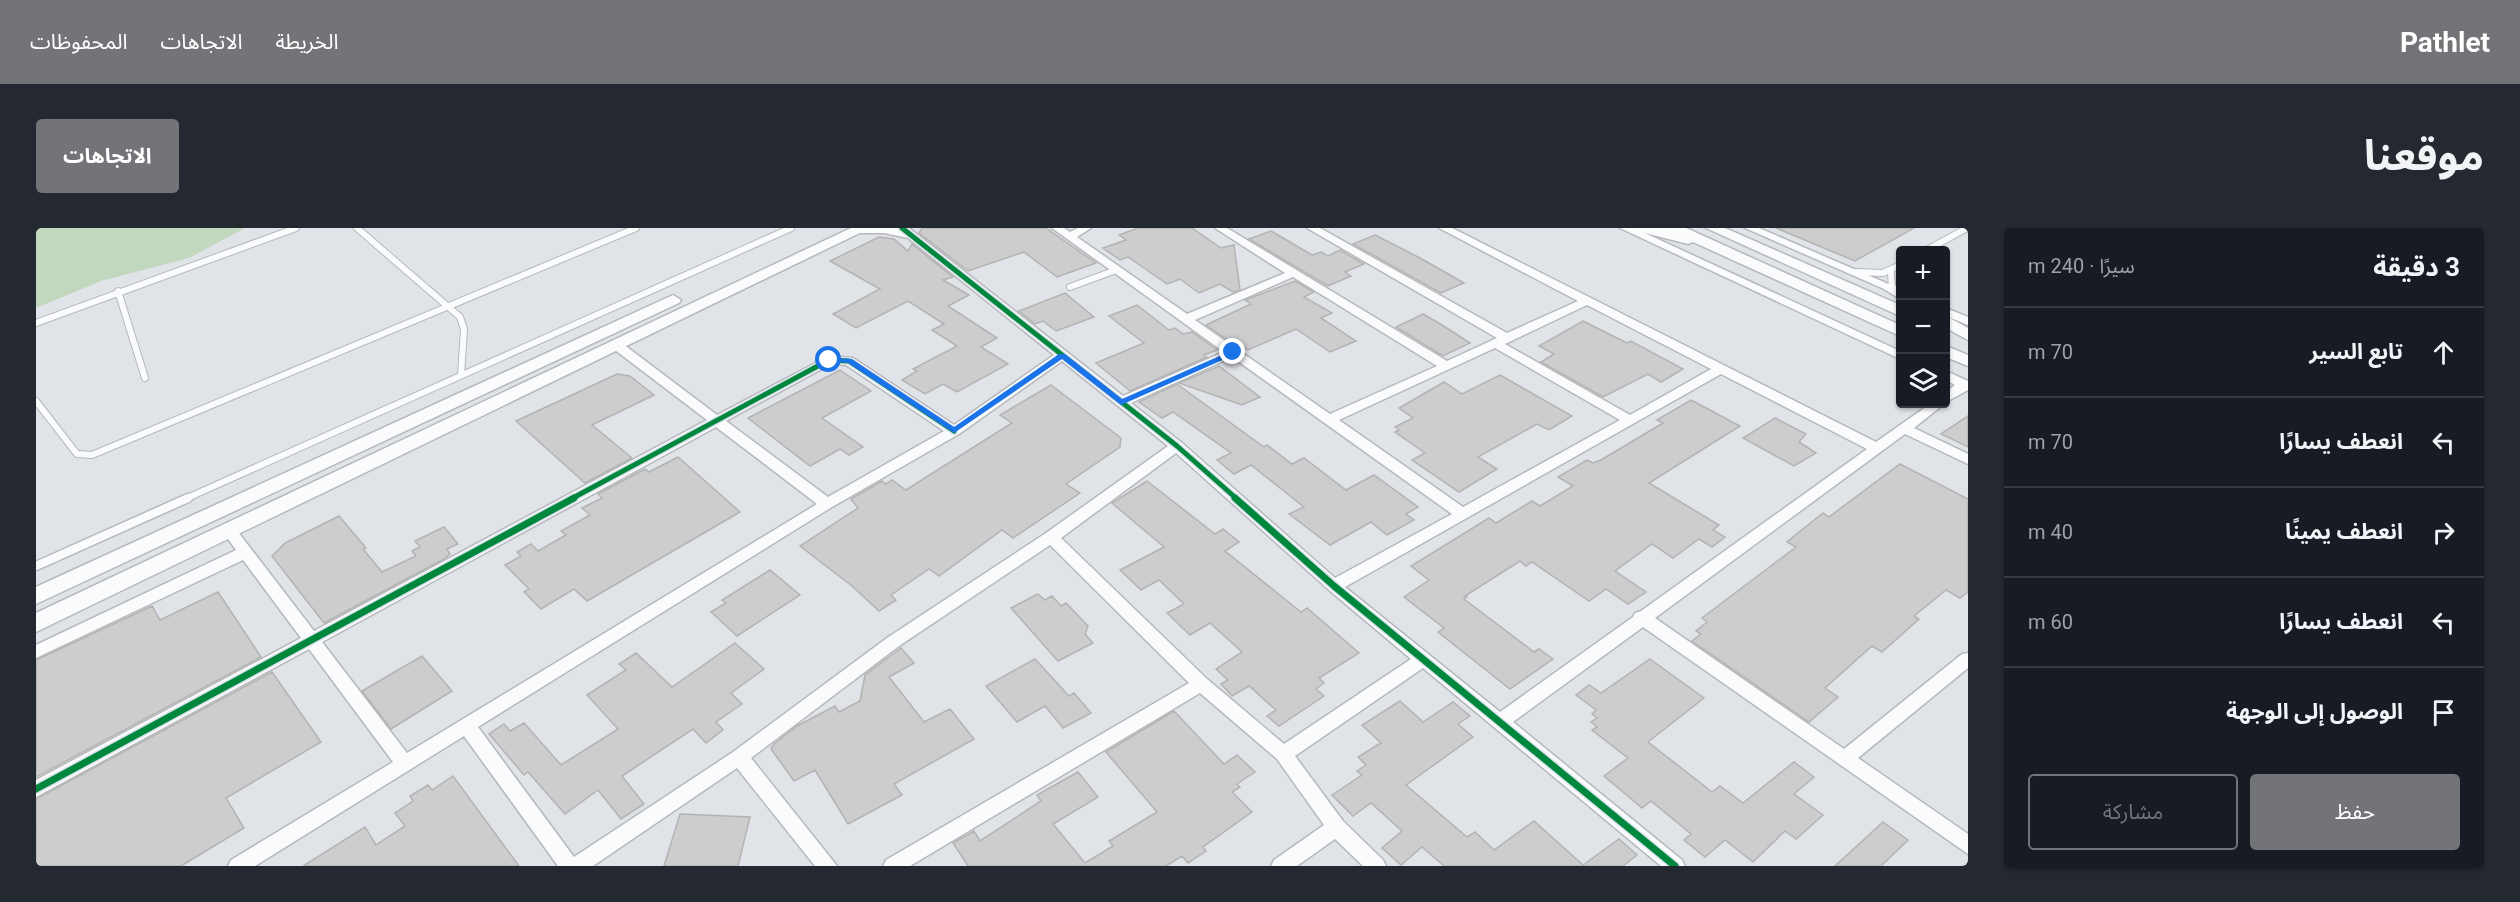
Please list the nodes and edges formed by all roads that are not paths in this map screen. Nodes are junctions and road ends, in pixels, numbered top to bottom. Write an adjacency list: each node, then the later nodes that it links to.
1 (296, 228): 29 (lane)
2 (357, 228): 32 (lane)
3 (636, 228): 32 (lane)
4 (791, 228): 52 (lane)
5 (829, 228): 75 (main road)
6 (1057, 228): 19 (street)
7 (1086, 228): 19 (street)
8 (1222, 228): 26 (street)
9 (1312, 228): 42 (street)
10 (1444, 228): 31 (street)
11 (1625, 228): 47 (street)
12 (1642, 228): 20 (main road)
13 (1674, 228): 20 (main road)
14 (1713, 228): 33 (main road)
15 (1750, 228): 25 (street)
16 (1966, 228): 21 (lane)
17 (860, 229): 18 (street); 44 (main road)
18 (906, 232): 48 (street)
19 (1069, 237): 23 (street)
20 (1710, 244): 39 (main road)
21 (1934, 246)
22 (1896, 268): 24 (lane)
23 (1116, 270): 28 (lane); 35 (street)
24 (1891, 271): 25 (lane); 27 (lane)
25 (1852, 272): 30 (street)
26 (1294, 273): 35 (street); 50 (street)
27 (1896, 286)
28 (1070, 287)
29 (118, 291): 37 (lane); 54 (lane)
30 (1896, 291)
31 (1587, 301): 42 (street); 51 (street)
32 (451, 306): 52 (lane); 57 (lane)
33 (1896, 310)
34 (1950, 314): 36 (street)
35 (1186, 319): 45 (street)
36 (1968, 321)
37 (36, 323)
38 (1950, 324): 41 (main road)
39 (1896, 329)
40 (1950, 334): 43 (main road)
41 (1968, 335)
42 (1501, 341): 50 (street); 61 (street)
43 (1968, 342)
44 (615, 344): 60 (street); 70 (main road)
45 (1233, 352): 58 (street); 62 (street)
46 (1950, 353): 49 (main road)
47 (1898, 354)
48 (1062, 356): 58 (street); 64 (street)
49 (1966, 361)
50 (1446, 366): 62 (street)
51 (1721, 369): 61 (street); 66 (street)
52 (461, 375): 73 (lane)
53 (1950, 377): 55 (street)
54 (145, 378)
55 (1966, 385): 56 (street)
56 (1950, 395)
57 (36, 401)
58 (1121, 402): 65 (street)
59 (1933, 408): 63 (street)
60 (717, 419): 64 (street); 68 (street); 78 (street)
61 (1628, 419): 69 (street)
62 (1329, 420): 69 (street)
63 (1906, 429): 66 (street); 67 (street)
64 (954, 431): 68 (street)
65 (1177, 446): 71 (street); 74 (street)
66 (1878, 449): 76 (street)
67 (1968, 460)
68 (827, 504): 84 (street)
69 (1461, 513): 74 (street)
70 (230, 532): 72 (street); 77 (main road)
71 (1051, 537): 82 (street); 86 (street)
72 (245, 552): 78 (street); 79 (street)
73 (36, 566)
74 (1334, 586): 80 (street)
75 (36, 596)
76 (1641, 617): 83 (street); 87 (street)
77 (36, 623)
78 (312, 641): 88 (street); 89 (street)
79 (36, 652)
80 (1424, 659): 83 (street); 85 (street)
81 (1968, 659): 87 (street)
82 (1201, 684): 85 (street); 96 (street)
83 (1500, 722): 99 (street)
84 (466, 726): 88 (street); 93 (street)
85 (1283, 754): 90 (street)
86 (739, 757): 94 (street); 95 (street)
87 (1844, 759): 91 (street)
88 (404, 764): 92 (street)
89 (36, 789)
90 (1336, 827): 97 (street); 98 (street)
91 (1968, 845)
92 (238, 866)
93 (569, 866)
94 (577, 866)
95 (827, 866)
96 (893, 866)
97 (1281, 866)
98 (1376, 866)
99 (1675, 866)

